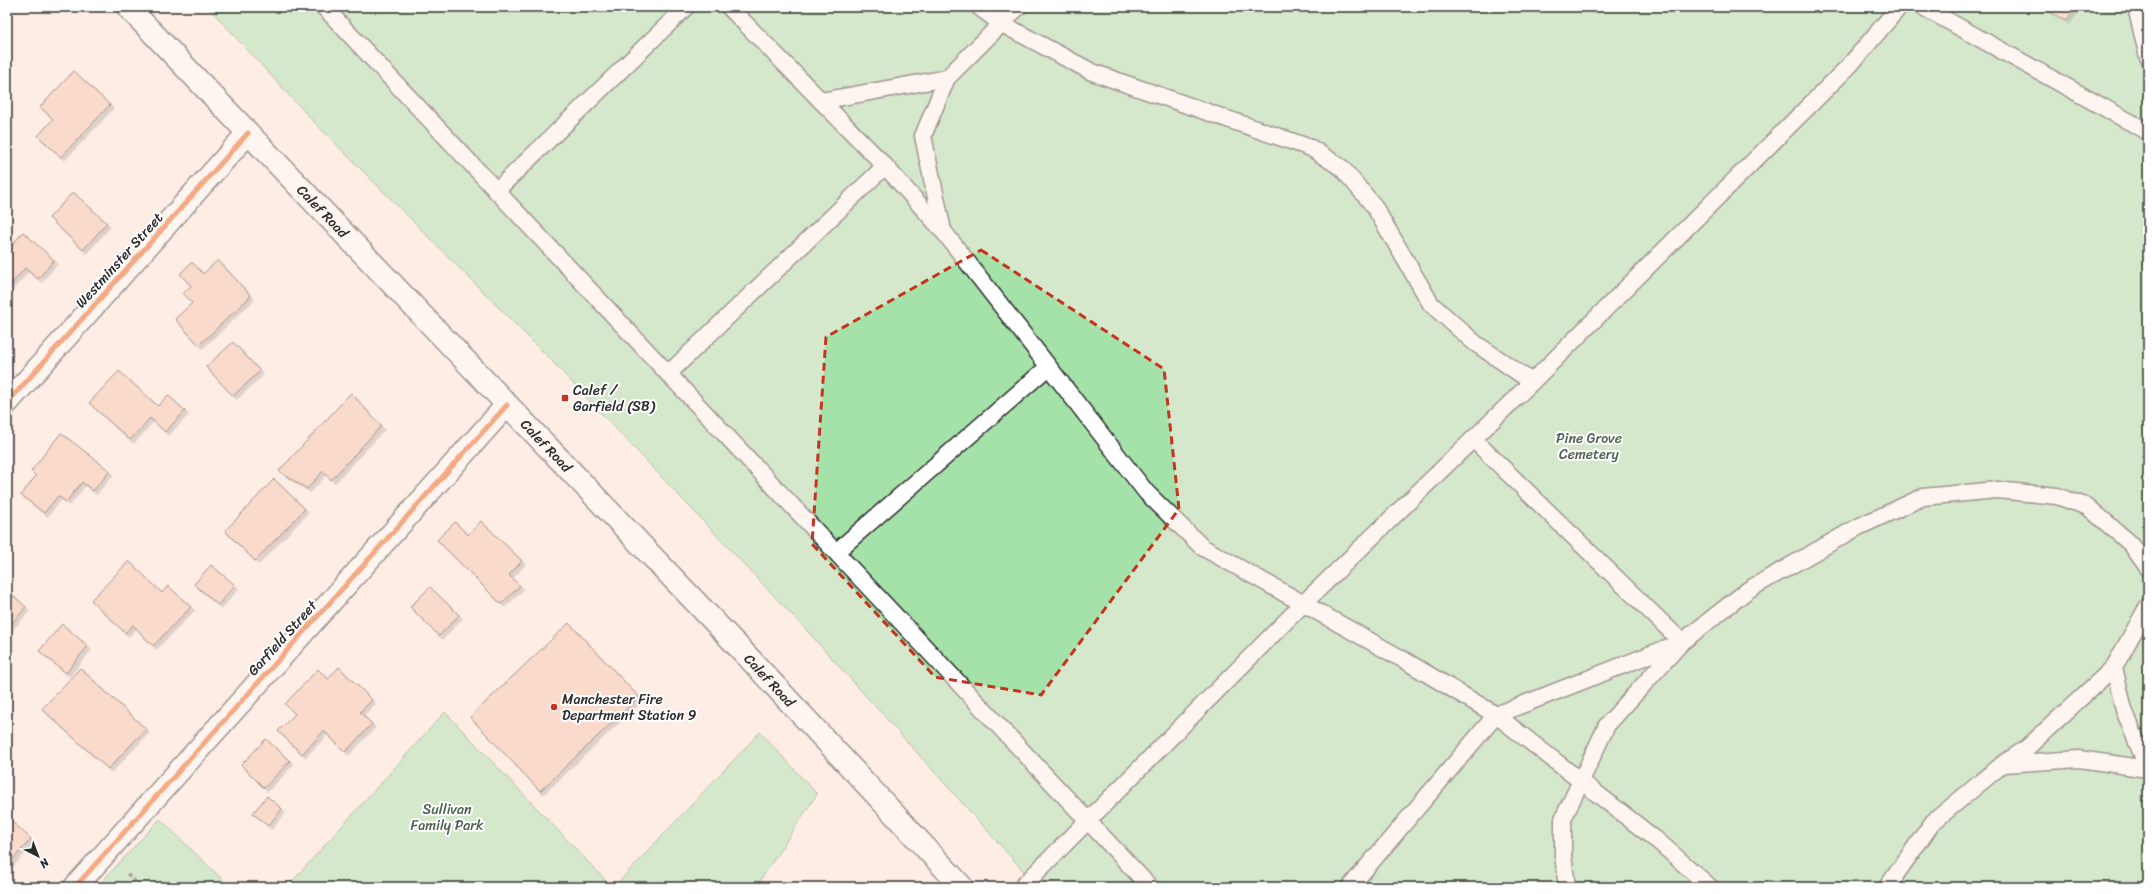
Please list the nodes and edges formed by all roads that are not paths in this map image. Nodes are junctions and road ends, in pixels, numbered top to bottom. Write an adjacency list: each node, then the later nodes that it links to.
1 (128, 7): 15 (main road, Calef Road)
2 (324, 7): 17 (lane)
3 (686, 7): 17 (lane)
4 (729, 7): 13 (lane)
5 (979, 7): 10 (lane)
6 (1018, 7): 10 (lane)
7 (1899, 7): 21 (lane)
8 (1922, 7): 14 (lane)
9 (2136, 7): 11 (lane)
10 (1002, 24): 12 (lane); 21 (lane)
11 (2148, 57)
12 (947, 78): 13 (lane); 18 (lane)
13 (821, 101): 16 (lane)
14 (2148, 132)
15 (248, 133): 22 (main road, Westminster Street); 23 (main road, Calef Road)
16 (885, 166): 18 (lane); 20 (lane)
17 (496, 191): 20 (lane)
18 (944, 232): 19 (lane)
19 (1048, 367): 25 (lane); 27 (lane)
20 (668, 374): 25 (lane)
21 (1532, 382): 24 (lane)
22 (7, 403)
23 (507, 405): 36 (main road, Garfield Street); 37 (main road, Calef Road)
24 (1473, 439): 27 (lane); 29 (lane)
25 (836, 552): 35 (lane)
26 (2148, 568): 29 (lane)
27 (1302, 604): 31 (lane); 35 (lane)
28 (2148, 606): 30 (lane)
29 (1682, 642): 31 (lane); 34 (lane)
30 (2114, 667): 32 (lane); 33 (lane)
31 (1496, 716): 34 (lane); 40 (lane)
32 (2003, 764): 33 (lane); 43 (lane)
33 (2148, 769)
34 (1582, 782): 41 (lane); 42 (lane)
35 (1088, 821): 38 (lane); 39 (lane)
36 (75, 887)
37 (962, 887)
38 (1022, 887)
39 (1150, 887)
40 (1350, 887)
41 (1567, 887)
42 (1710, 887)
43 (1887, 887)

